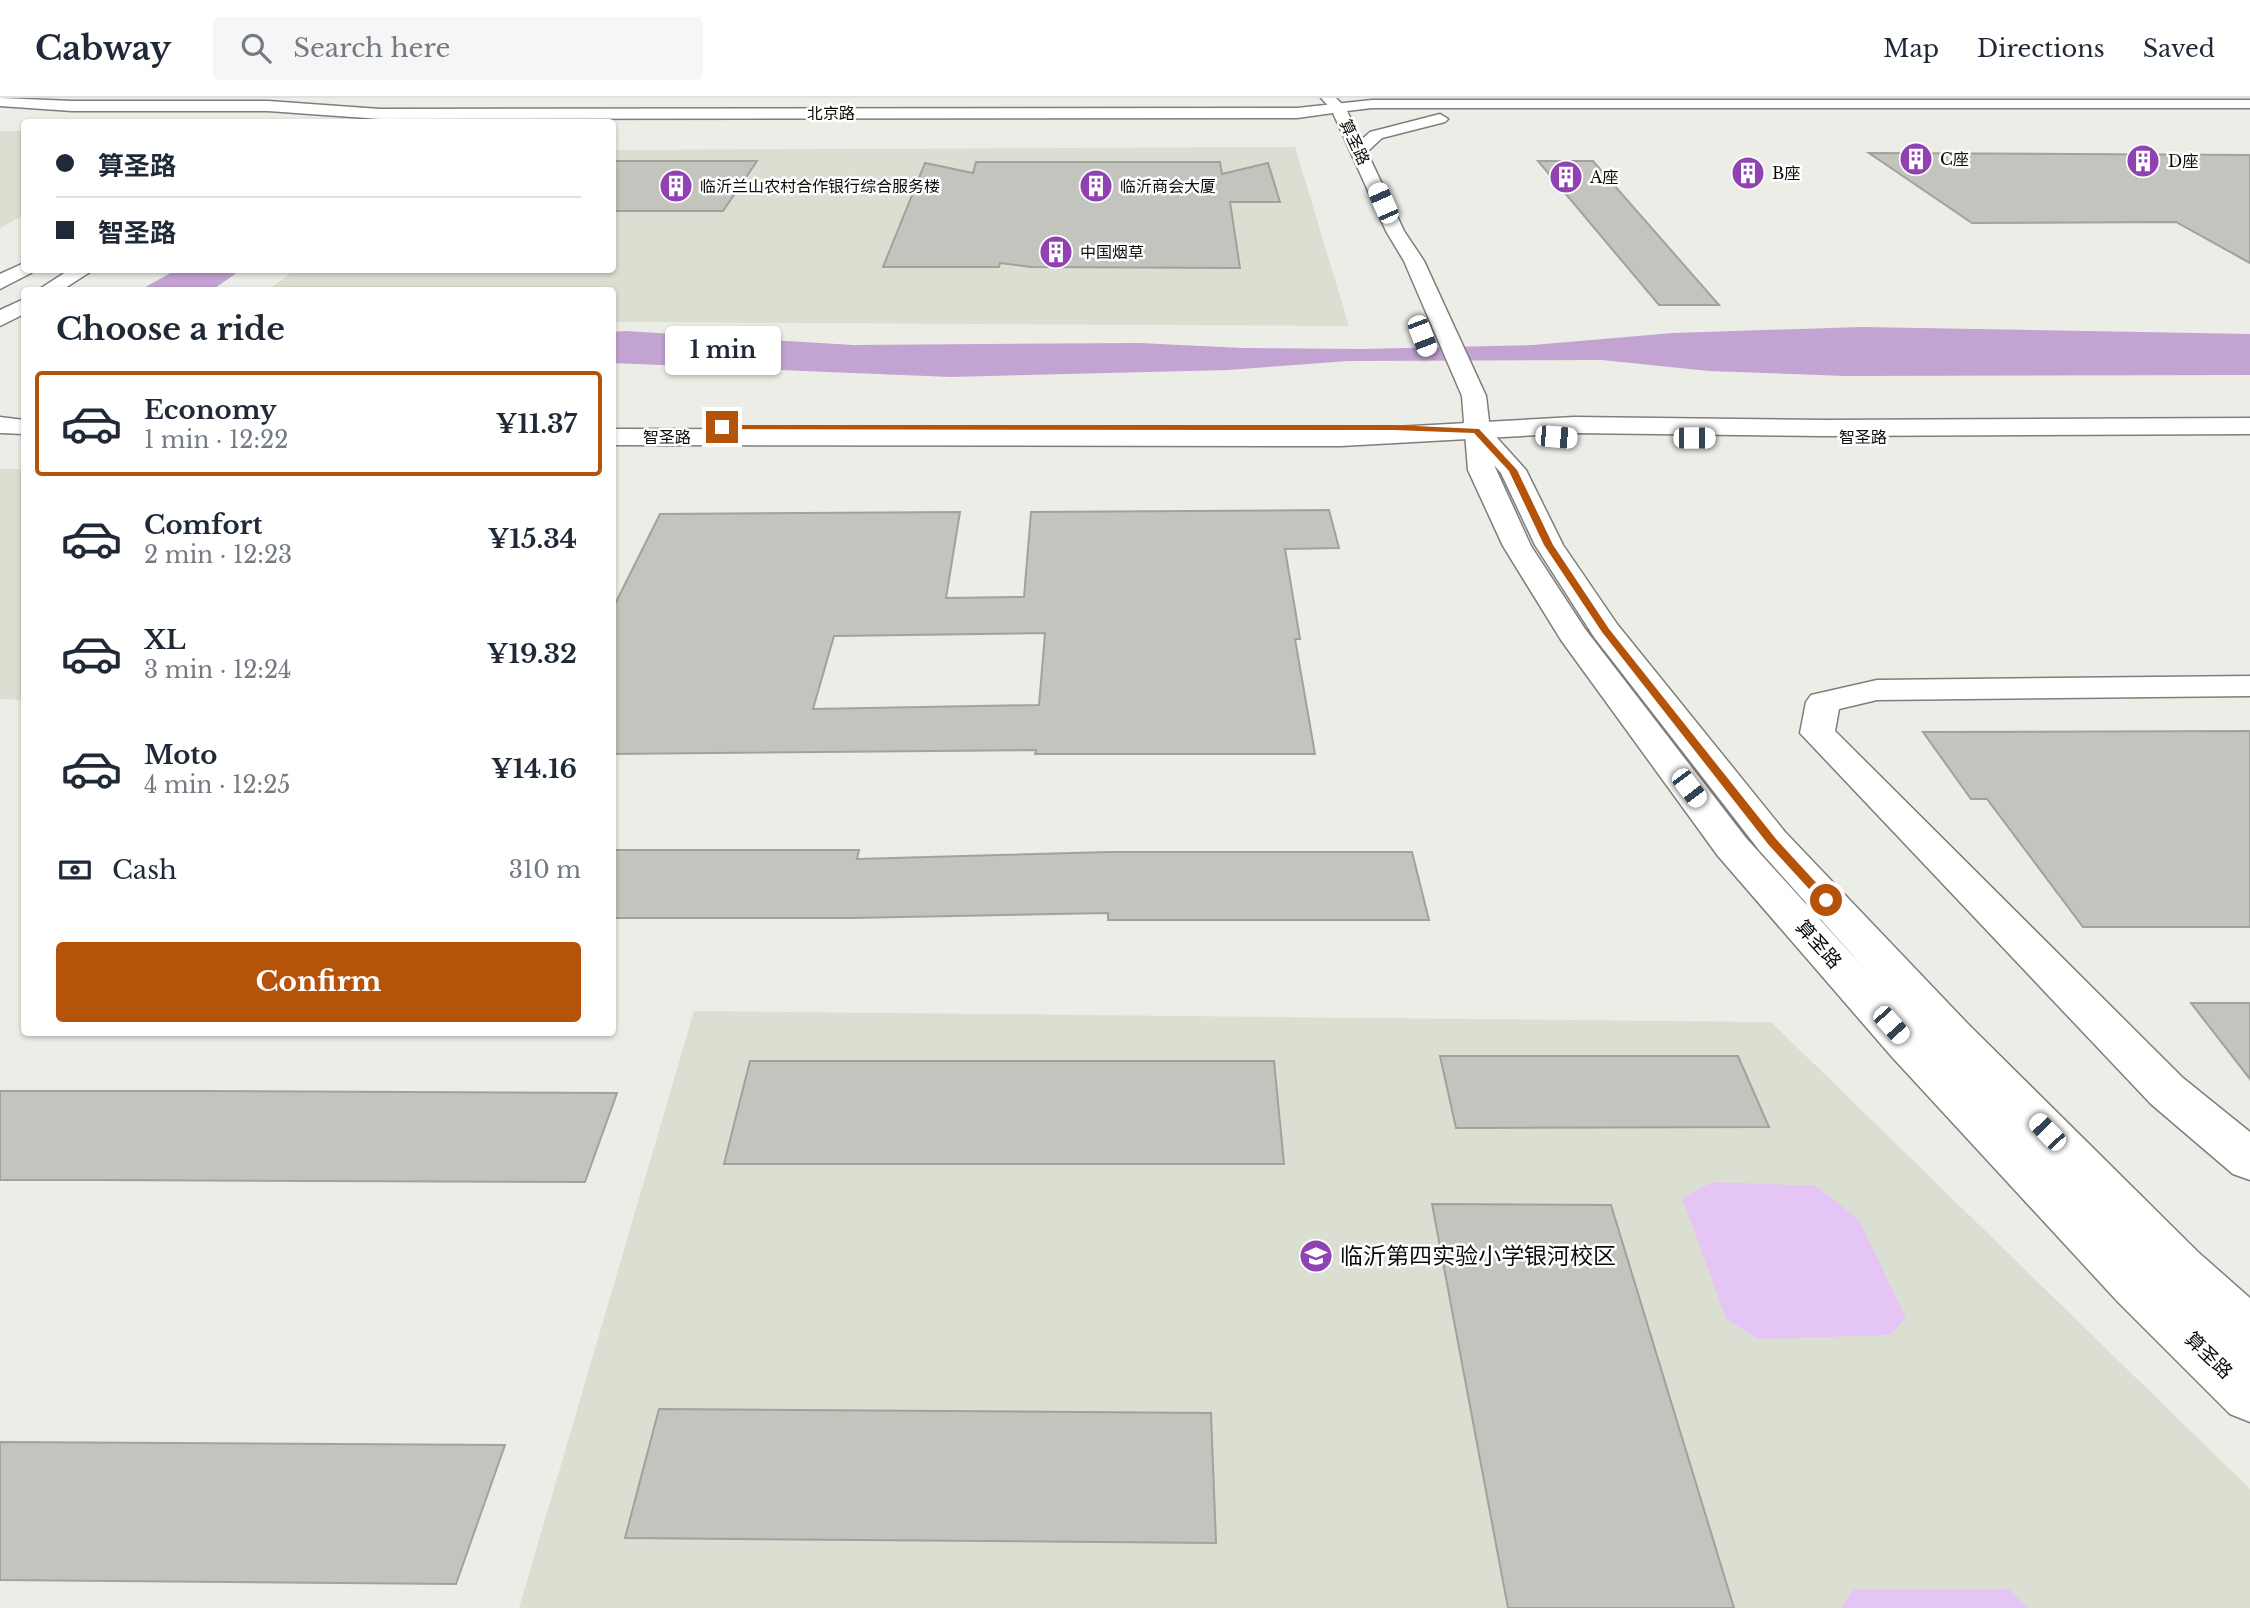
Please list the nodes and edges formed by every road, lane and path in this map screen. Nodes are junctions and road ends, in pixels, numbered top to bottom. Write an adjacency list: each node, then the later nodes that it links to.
1 (236, 98): 11 (main road)
2 (334, 98): 14 (main road)
3 (368, 98): 14 (main road)
4 (527, 98): 10 (main road)
5 (1239, 98): 12 (main road)
6 (1445, 98): 13 (main road)
7 (1334, 101): 12 (main road, 北京路); 13 (main road, 北京路); 24 (main road, 算圣路); 25 (main road, 算圣路)
8 (0, 102): 11 (main road, 北京路)
9 (2250, 104): 13 (main road, 北京路)
10 (693, 105): 12 (main road, 北京路); 14 (main road, 北京路)
11 (151, 106): 14 (main road, 北京路)
12 (1190, 108): 18 (main road, 北京路); 23 (main road)
13 (1524, 108): 16 (main road, 北京路); 24 (main road)
14 (323, 111): 17 (main road, 北京路); 18 (main road, 北京路); 20 (main road); 21 (main road)
15 (0, 112): 17 (main road, 北京路)
16 (2250, 113)
17 (115, 114): 19 (main road)
18 (655, 114): 22 (main road)
19 (188, 119)
20 (296, 119)
21 (315, 119)
22 (535, 119)
23 (1296, 127)
24 (1359, 150): 37 (main road, 算圣路)
25 (1366, 214)
26 (21, 271): 28 (main road)
27 (78, 273): 29 (main road)
28 (0, 283)
29 (53, 287)
30 (21, 307): 31 (main road)
31 (0, 319)
32 (1446, 395): 37 (main road, 算圣路)
33 (0, 425): 35 (main road)
34 (2250, 426): 37 (main road, 智圣路)
35 (21, 427)
36 (616, 427): 37 (main road, 智圣路)
37 (1476, 430): 39 (main road, 智圣路); 40 (main road, 智圣路); 44 (main road, 算圣路); 45 (main road, 算圣路)
38 (21, 437): 41 (main road)
39 (616, 437)
40 (2250, 438)
41 (0, 439)
42 (2250, 686): 43 (main road)
43 (2250, 1160)
44 (2250, 1333)
45 (2250, 1395)

